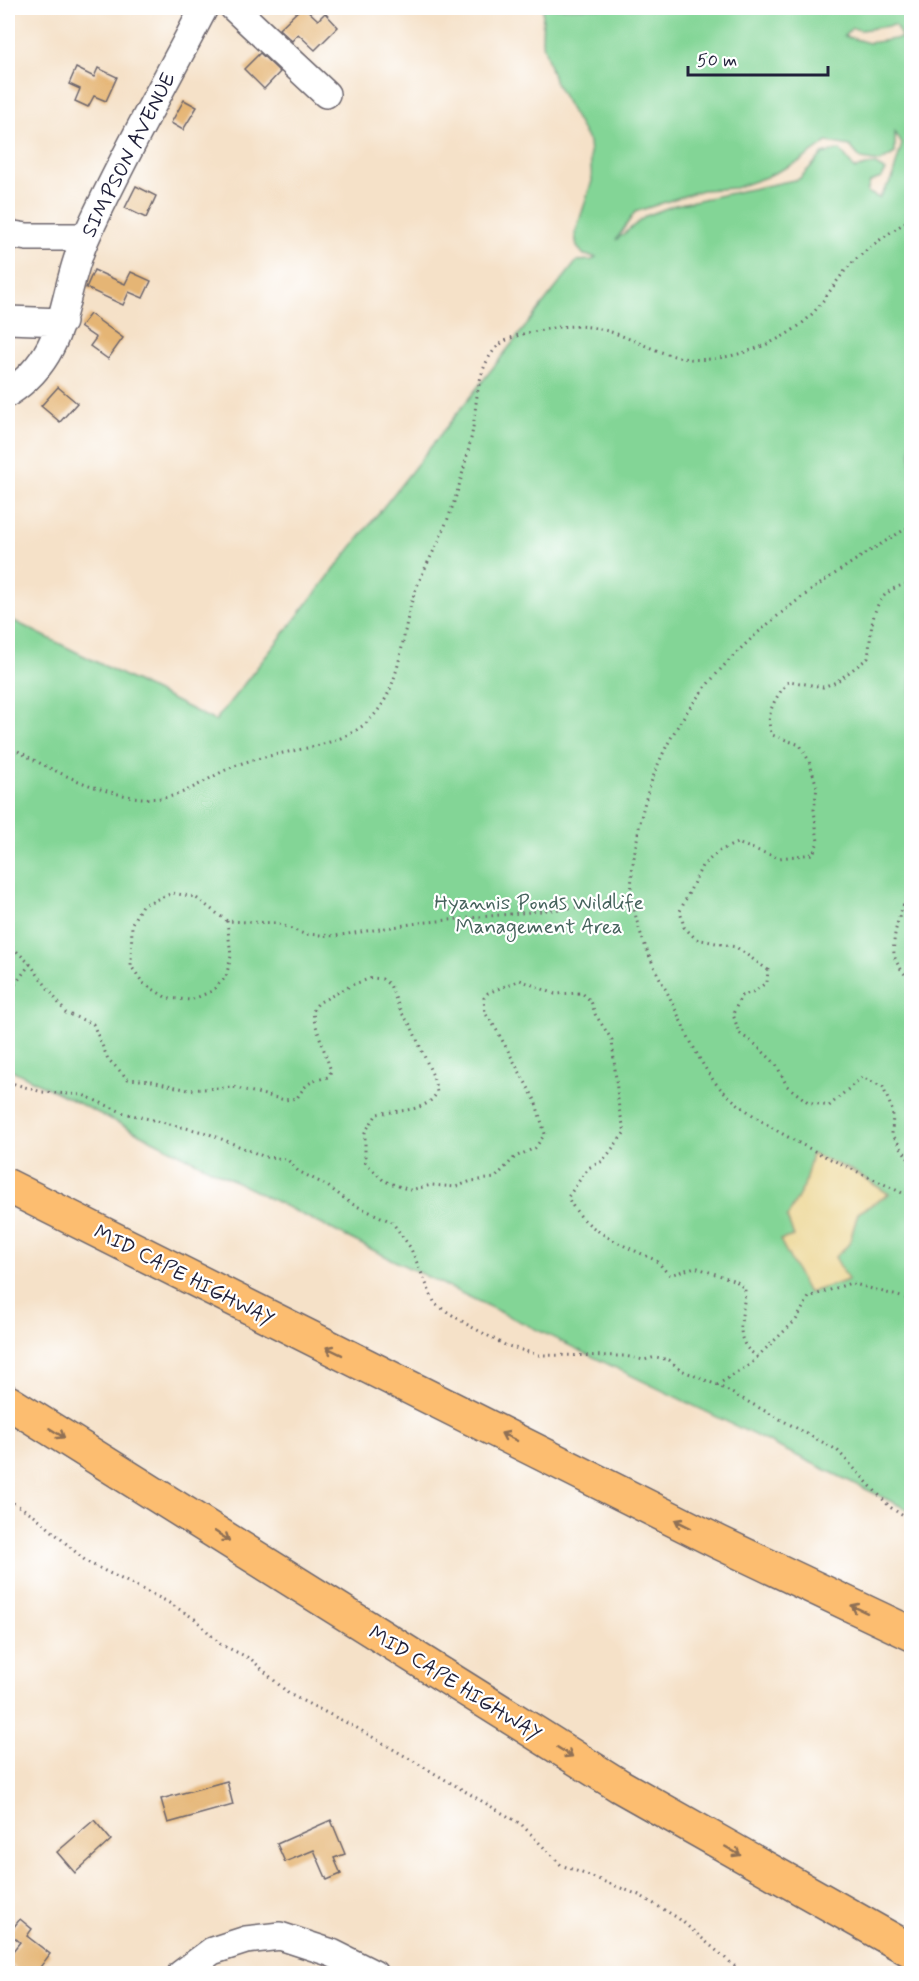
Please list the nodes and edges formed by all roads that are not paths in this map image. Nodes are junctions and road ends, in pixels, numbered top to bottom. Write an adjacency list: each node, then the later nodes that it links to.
1 (204, 8): 5 (street, SIMPSON AVENUE)
2 (234, 8): 3 (street)
3 (326, 94)
4 (8, 234): 5 (street)
5 (86, 237): 7 (street, SIMPSON AVENUE)
6 (8, 320): 7 (street)
7 (62, 322): 8 (street, SIMPSON AVENUE)
8 (8, 393)
9 (8, 1186): 11 (highway, MID CAPE HIGHWAY, one-way to 9)
10 (8, 1402): 12 (highway, MID CAPE HIGHWAY, one-way to 12)
11 (912, 1634)
12 (912, 1951)
13 (181, 1974): 14 (street)
14 (374, 1974)

